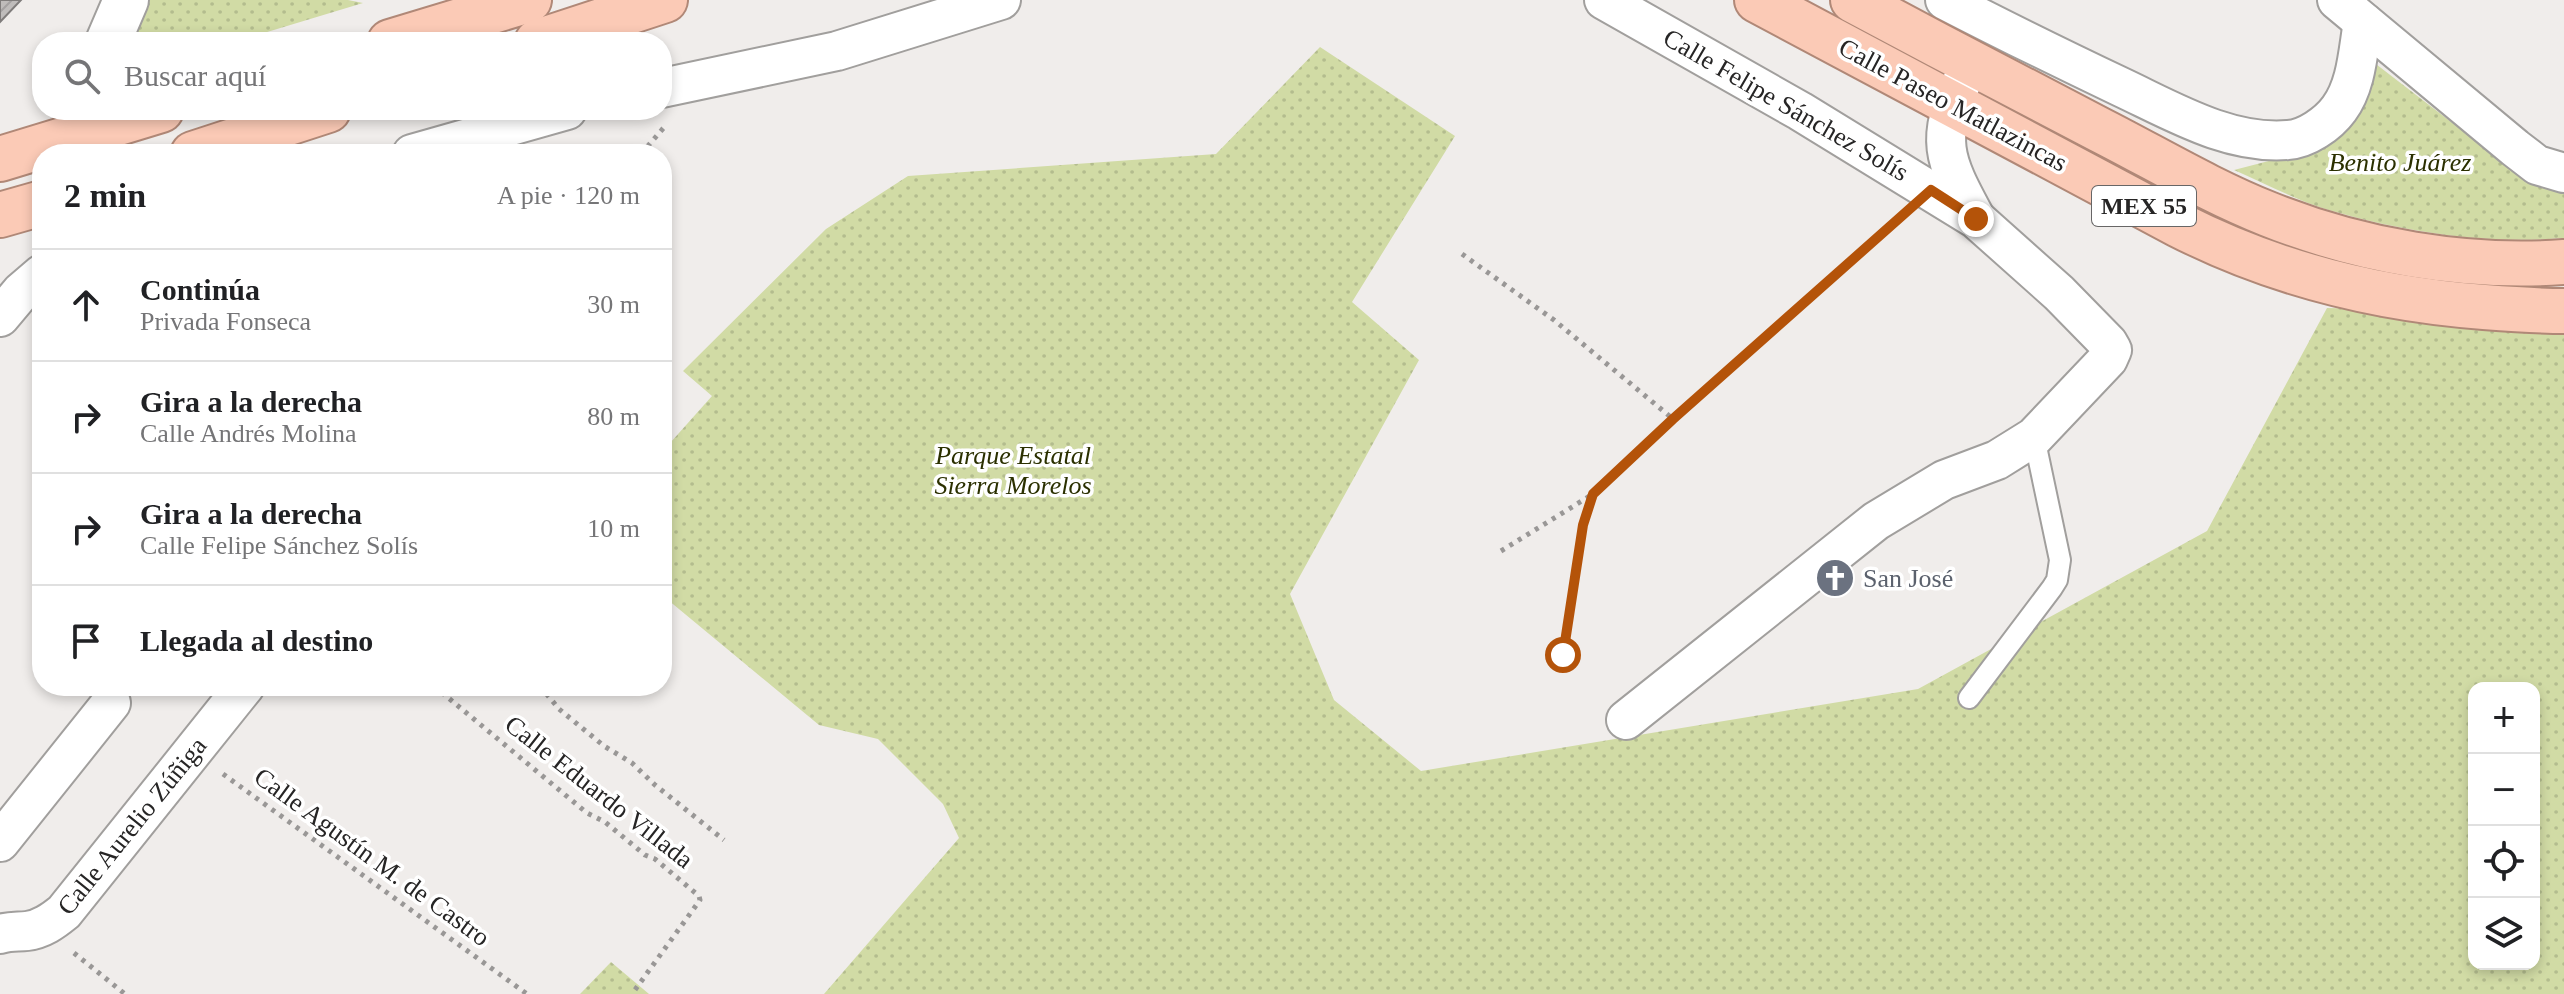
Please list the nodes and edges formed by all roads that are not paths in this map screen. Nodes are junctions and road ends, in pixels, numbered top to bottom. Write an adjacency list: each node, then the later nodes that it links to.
1 (126, 0): 10 (main road)
2 (529, 0): 11 (highway)
3 (665, 0): 12 (highway)
4 (1001, 0): 14 (street)
5 (1604, 0): 26 (street, Calle Felipe Sánchez Solís)
6 (1757, 0): 15 (highway, Calle Paseo Matlazincas / MEX 55)
7 (1853, 0): 13 (highway, Calle Paseo Matlazincas / MEX 55)
8 (1945, 0): 9 (street)
9 (2350, 11): 23 (street)
10 (112, 32)
11 (423, 32)
12 (567, 32)
13 (1971, 63): 15 (street); 27 (highway, Calle Paseo Matlazincas / MEX 55)
14 (672, 86)
15 (1952, 104): 26 (street); 29 (highway, Calle Paseo Matlazincas / MEX 55)
16 (99, 120): 19 (highway)
17 (297, 120): 20 (highway)
18 (535, 120): 21 (street)
19 (62, 126): 22 (highway)
20 (224, 144)
21 (457, 144)
22 (0, 159)
23 (2564, 173)
24 (32, 206): 25 (highway)
25 (0, 215)
26 (1976, 219): 31 (street, Calle Felipe Sánchez Solís)
27 (2564, 262)
28 (32, 283): 30 (street)
29 (2564, 311)
30 (0, 317)
31 (2034, 437): 33 (lane); 35 (street)
32 (237, 696): 37 (street, Calle Aurelio Zúñiga)
33 (1969, 698)
34 (111, 703): 36 (street)
35 (1626, 720)
36 (0, 842)
37 (1, 931)

